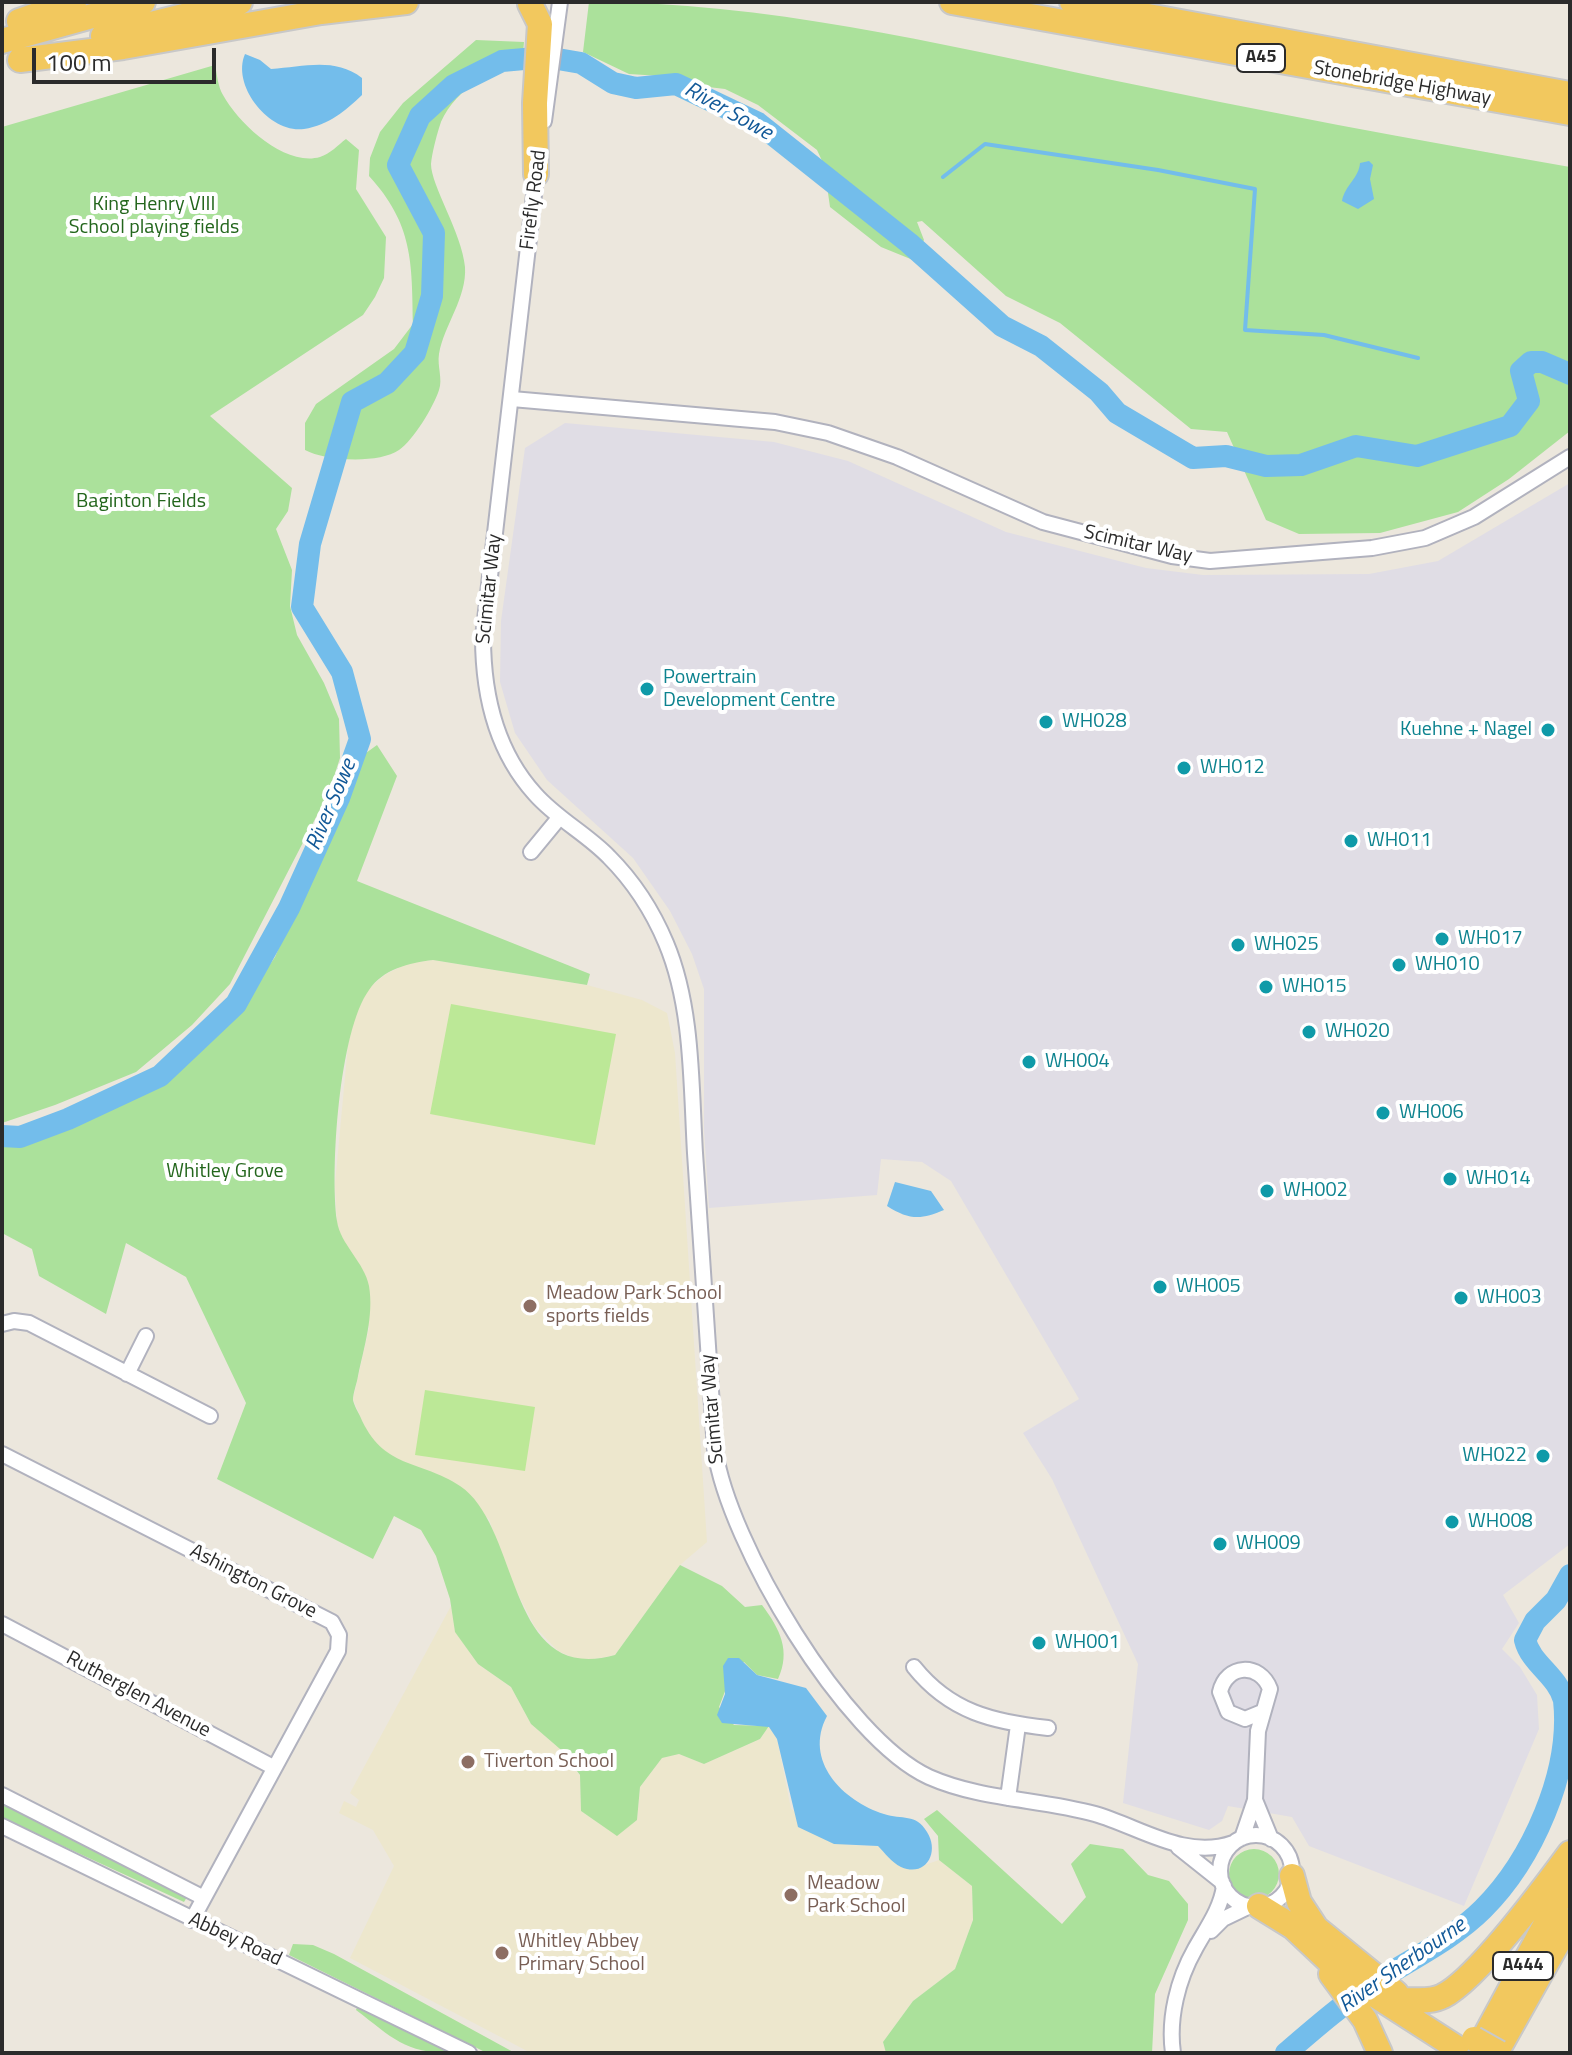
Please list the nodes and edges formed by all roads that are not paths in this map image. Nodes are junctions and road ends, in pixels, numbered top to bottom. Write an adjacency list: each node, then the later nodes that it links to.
1 (74, 2): 8 (highway)
2 (143, 2): 9 (highway)
3 (240, 2): 10 (highway)
4 (406, 2): 10 (highway)
5 (952, 2): 12 (highway, Stonebridge Highway / A45)
6 (1072, 2): 11 (highway, Stonebridge Highway / A45)
7 (544, 11): 13 (highway)
8 (2, 27)
9 (2, 41)
10 (11, 63)
11 (1570, 94)
12 (1570, 113)
13 (536, 174): 14 (street, Firefly Road)
14 (512, 399): 15 (street, Scimitar Way); 16 (street, Scimitar Way)
15 (1570, 457)
16 (559, 818): 17 (street); 32 (street, Scimitar Way)
17 (531, 852)
18 (2, 1324): 20 (street)
19 (146, 1336): 20 (street)
20 (127, 1374): 21 (street)
21 (210, 1416)
22 (2, 1454): 30 (street, Ashington Grove)
23 (2, 1624): 30 (street, Rutherglen Avenue)
24 (914, 1667): 27 (street)
25 (1262, 1712): 26 (street); 26 (street); 29 (street)
26 (1241, 1718): 29 (street)
27 (1018, 1725): 28 (street); 32 (street)
28 (1048, 1728)
29 (1257, 1745): 33 (street)
30 (273, 1767): 42 (street, Ashington Grove)
31 (2, 1795): 42 (street, Abbey Road)
32 (1008, 1798): 37 (street, Scimitar Way)
33 (1255, 1800): 35 (street); 36 (street)
34 (2, 1826): 44 (street, Abbey Road)
35 (1271, 1839): 36 (street); 39 (street)
36 (1237, 1840): 37 (street); 41 (street)
37 (1174, 1844): 41 (street)
38 (1570, 1853): 48 (highway)
39 (1292, 1876): 43 (street); 47 (highway)
40 (1570, 1879): 49 (highway, A444)
41 (1223, 1884): 43 (street); 46 (street)
42 (202, 1897): 44 (street, Ashington Grove)
43 (1255, 1906): 46 (street); 47 (highway)
44 (192, 1920): 50 (street, Abbey Road)
45 (1570, 1921): 53 (highway, A444)
46 (1201, 1941): 51 (street)
47 (1347, 1973): 48 (highway); 52 (highway)
48 (1393, 1997): 49 (highway)
49 (1471, 2048): 53 (highway, bridge)
50 (469, 2053)
51 (1173, 2053)
52 (1380, 2053)
53 (1498, 2053)

